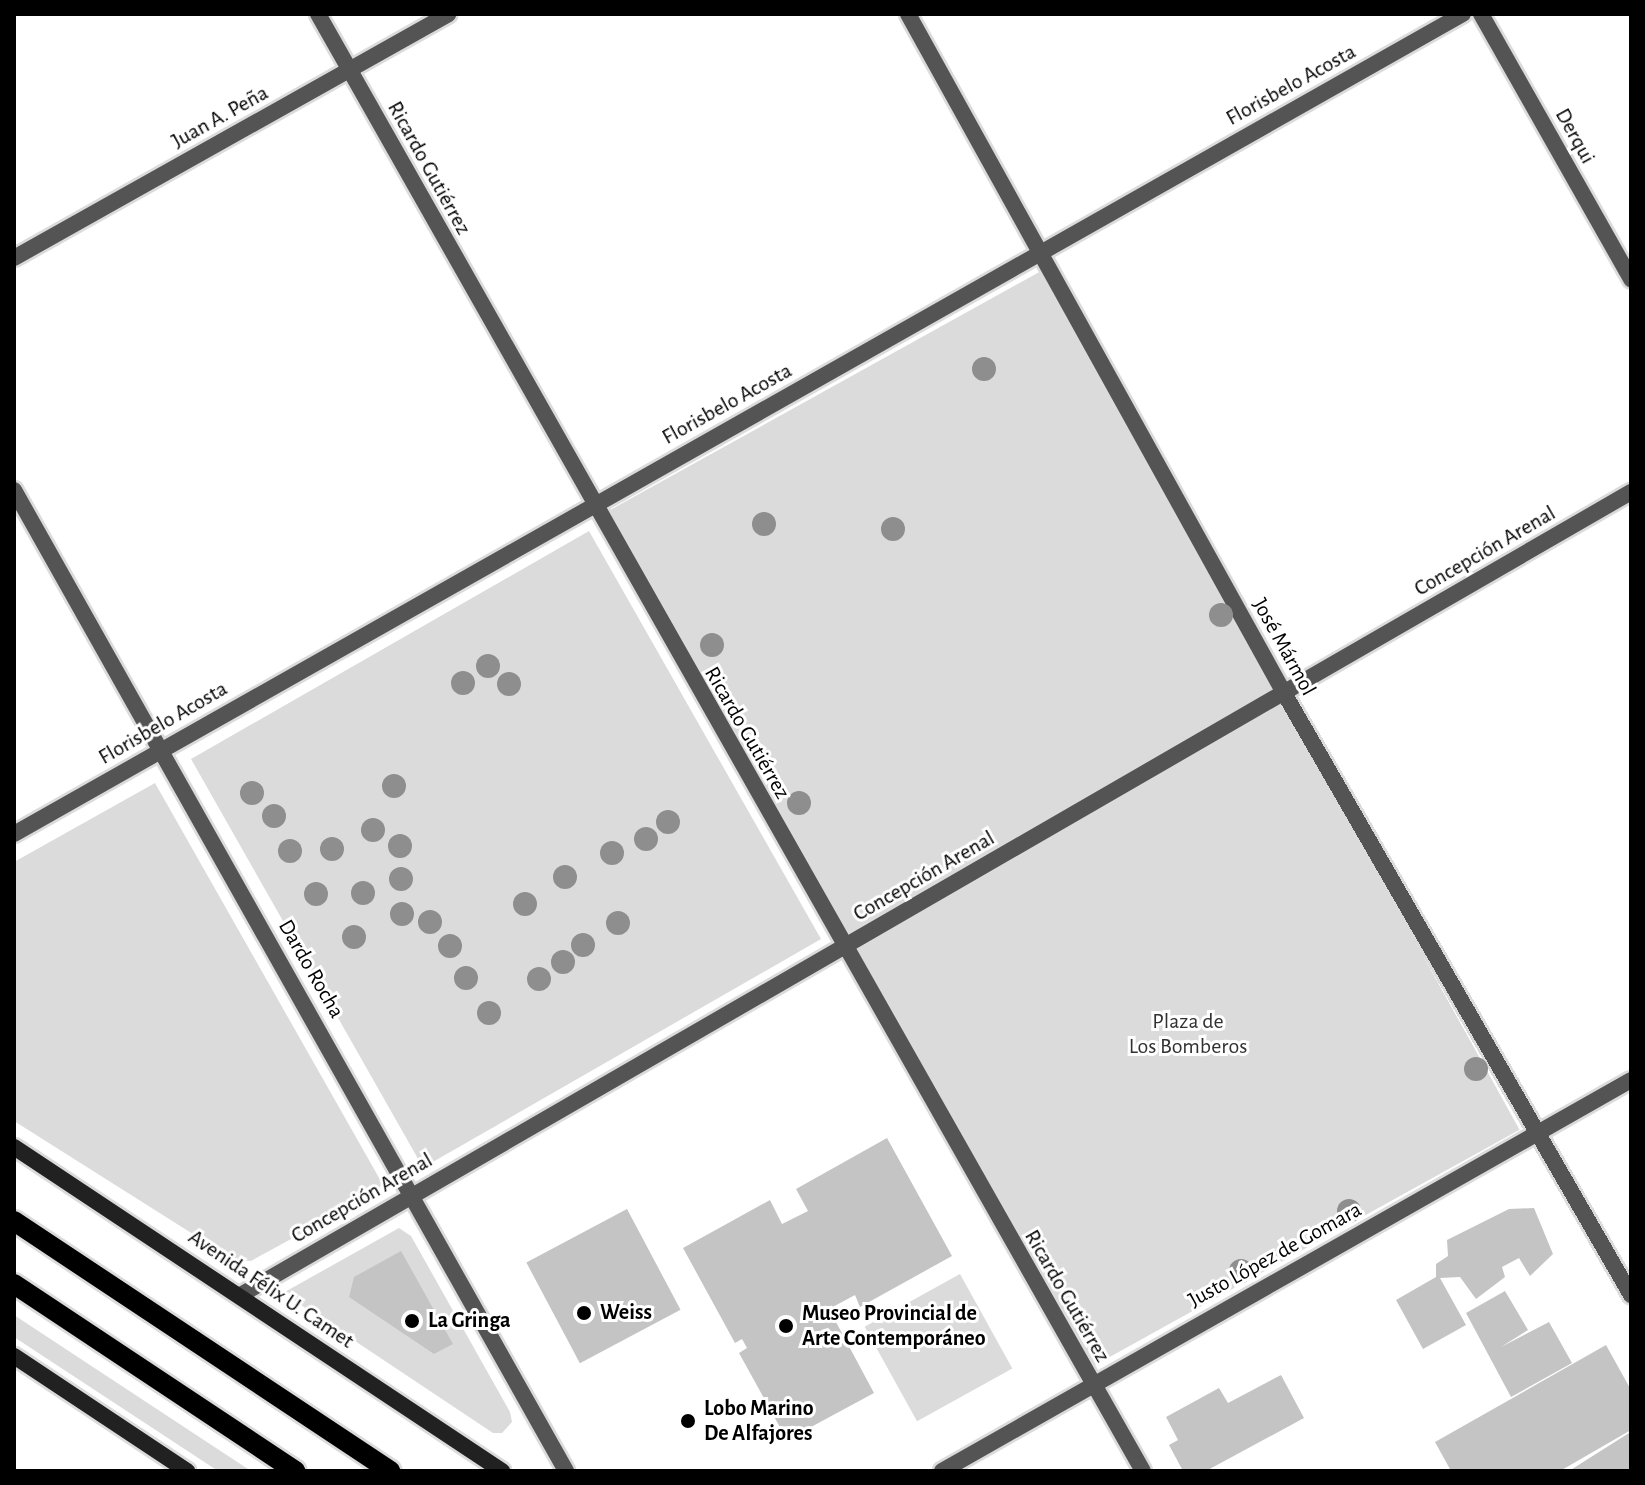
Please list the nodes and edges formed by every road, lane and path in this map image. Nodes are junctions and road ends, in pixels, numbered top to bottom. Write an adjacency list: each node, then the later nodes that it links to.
1 (318, 14): 6 (street, Ricardo Gutiérrez)
2 (448, 14): 6 (street, Juan A. Peña)
3 (908, 14): 7 (street, José Mármol)
4 (1463, 14): 7 (street, Florisbelo Acosta)
5 (1481, 14): 9 (street, Derqui)
6 (349, 70): 8 (street, Juan A. Peña); 12 (street, Ricardo Gutiérrez)
7 (1041, 252): 12 (street, Florisbelo Acosta); 13 (street, José Mármol)
8 (14, 258)
9 (1631, 279)
10 (14, 490): 14 (street, Dardo Rocha)
11 (1631, 492): 13 (street, Concepción Arenal)
12 (592, 505): 14 (street, Florisbelo Acosta); 16 (street, Ricardo Gutiérrez)
13 (1284, 693): 16 (street, Concepción Arenal); 18 (street, José Mármol)
14 (161, 749): 15 (street, Florisbelo Acosta); 20 (street, Dardo Rocha)
15 (14, 834)
16 (844, 947): 20 (street, Concepción Arenal); 26 (street, Ricardo Gutiérrez)
17 (1631, 1080): 18 (street, Justo López de Gomara)
18 (1538, 1133): 23 (street, José Mármol); 26 (street, Justo López de Gomara)
19 (14, 1147): 24 (main road, Avenida Félix U. Camet)
20 (413, 1194): 24 (street, Concepción Arenal); 31 (street, Dardo Rocha)
21 (14, 1221): 29 (main road)
22 (14, 1284): 28 (main road)
23 (1631, 1295)
24 (239, 1296): 30 (main road, Avenida Félix U. Camet)
25 (14, 1356): 27 (main road)
26 (1092, 1384): 32 (street, Justo López de Gomara); 33 (street, Ricardo Gutiérrez)
27 (187, 1471)
28 (295, 1471)
29 (390, 1471)
30 (502, 1471)
31 (566, 1471)
32 (942, 1471)
33 (1143, 1471)

